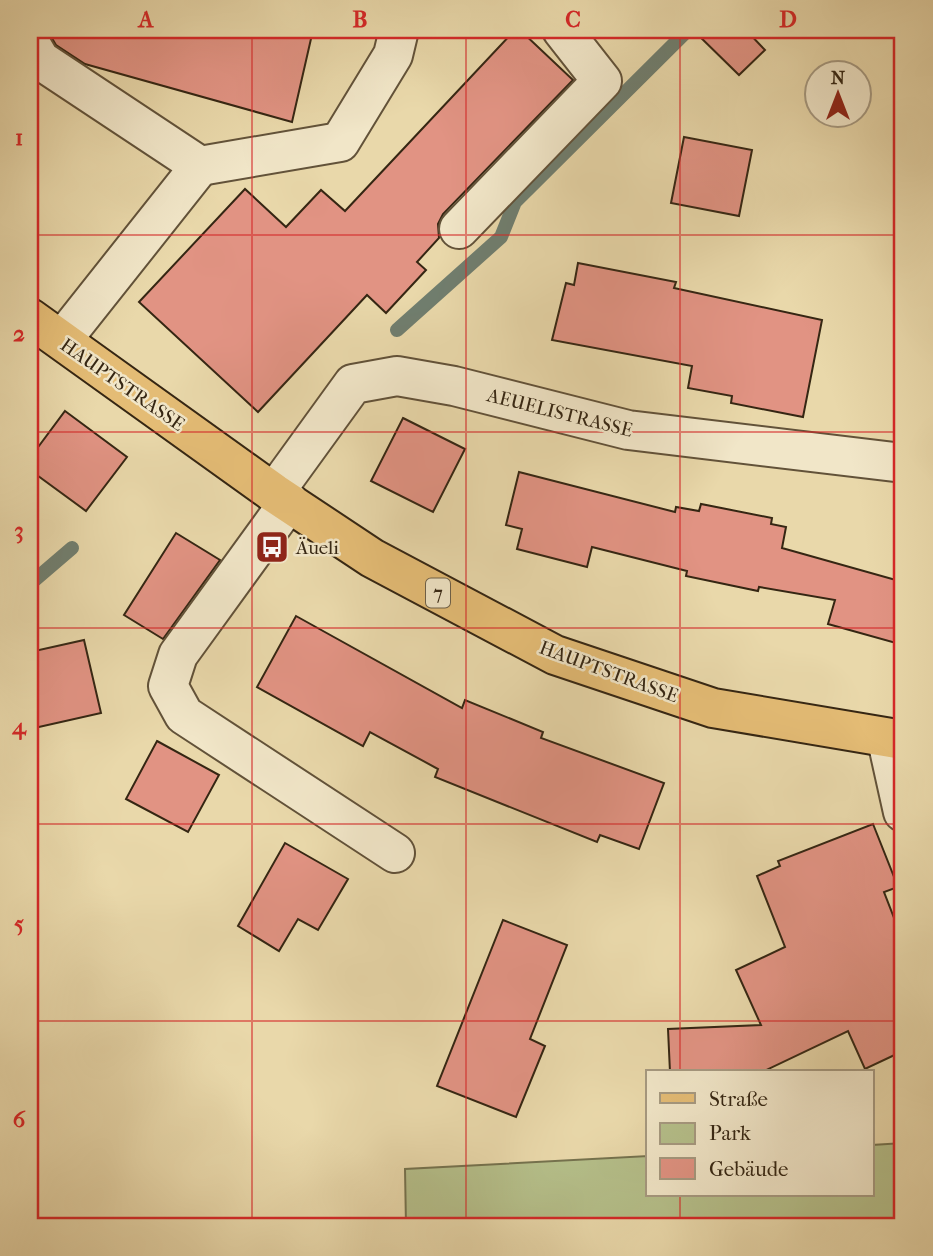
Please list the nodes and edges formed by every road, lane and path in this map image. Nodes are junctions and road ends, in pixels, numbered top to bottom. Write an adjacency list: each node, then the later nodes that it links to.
1 (399, 30): 4 (street)
2 (562, 30): 5 (street)
3 (30, 43): 4 (street)
4 (201, 166): 7 (street)
5 (458, 229)
6 (30, 318): 7 (main road, HAUPTSTRASSE / 7)
7 (62, 340): 9 (main road, HAUPTSTRASSE / 7)
8 (903, 463): 9 (street, AEUELISTRASSE)
9 (281, 497): 10 (main road, HAUPTSTRASSE / 7); 12 (street, AEUELISTRASSE)
10 (895, 740): 11 (street)
11 (903, 812)
12 (395, 853)

